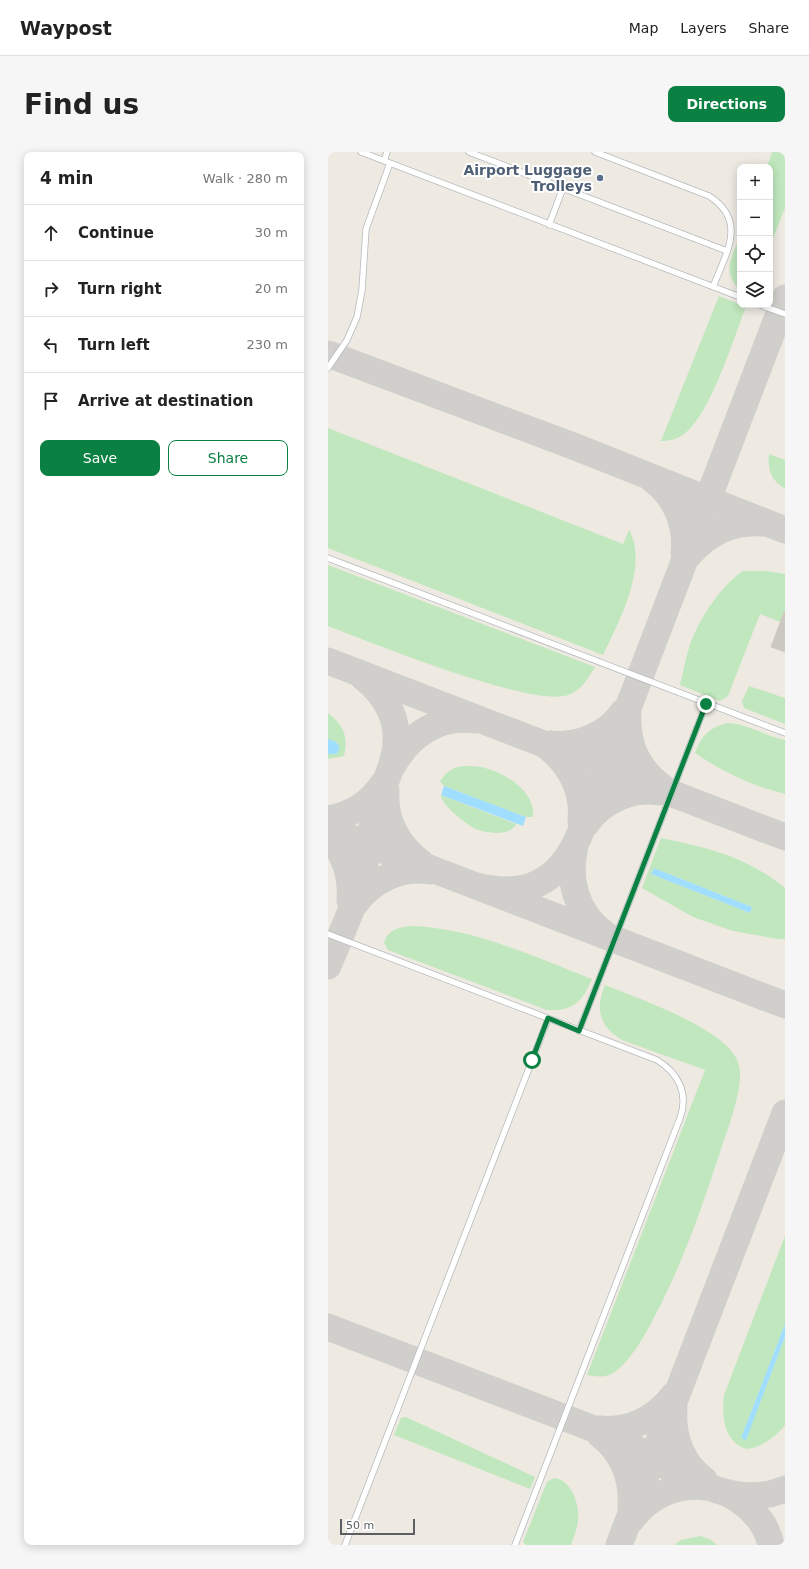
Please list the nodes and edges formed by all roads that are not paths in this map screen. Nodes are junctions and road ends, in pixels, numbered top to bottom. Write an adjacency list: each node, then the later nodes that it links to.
1 (362, 152): 5 (lane)
2 (387, 152): 5 (lane)
3 (469, 152): 7 (lane)
4 (595, 152): 9 (lane)
5 (384, 161): 6 (lane)
6 (390, 163): 8 (lane); 14 (lane)
7 (563, 188): 8 (lane); 9 (lane)
8 (549, 225): 10 (lane)
9 (727, 251): 10 (lane)
10 (713, 287): 11 (lane)
11 (737, 296)
12 (768, 308): 13 (lane)
13 (785, 314)
14 (328, 368)
15 (328, 558): 16 (lane)
16 (706, 704): 17 (lane); 20 (lane)
17 (785, 733)
18 (328, 934): 19 (lane)
19 (548, 1018): 20 (lane); 21 (lane)
20 (579, 1031): 22 (lane)
21 (345, 1545)
22 (515, 1545)

